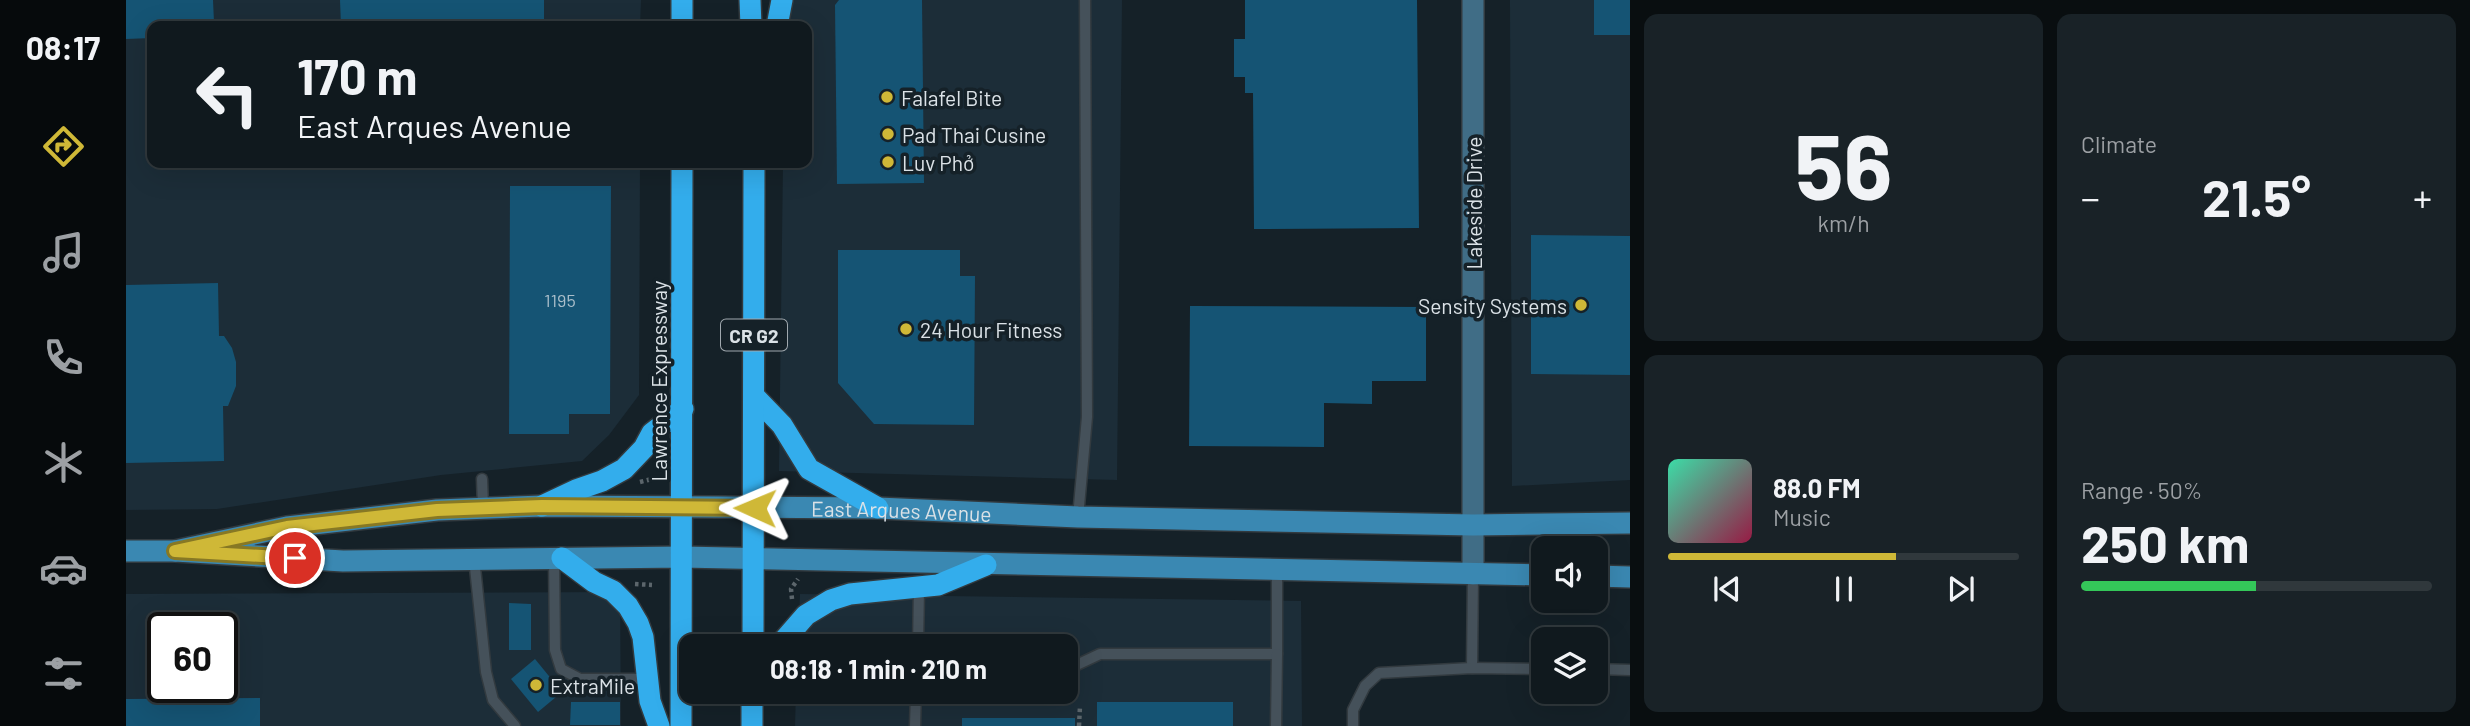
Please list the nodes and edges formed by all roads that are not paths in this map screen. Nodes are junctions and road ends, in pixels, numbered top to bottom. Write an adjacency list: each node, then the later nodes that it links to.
1 (682, 0): 6 (highway)
2 (751, 0): 7 (highway)
3 (782, 0): 8 (highway)
4 (1085, 0): 19 (lane)
5 (1473, 0): 21 (street, Lakeside Drive)
6 (682, 21)
7 (751, 21)
8 (778, 21)
9 (682, 168): 12 (highway, Lawrence Expressway)
10 (754, 168): 11 (highway, CR G2)
11 (755, 397): 17 (highway, CR G2); 18 (highway)
12 (683, 409): 14 (highway); 16 (highway, Lawrence Expressway)
13 (482, 479): 15 (lane)
14 (542, 506): 15 (main road, East Arques Avenue); 16 (main road, East Arques Avenue)
15 (484, 507): 23 (main road, East Arques Avenue)
16 (683, 507): 17 (main road, East Arques Avenue); 24 (highway, Lawrence Expressway)
17 (755, 508): 18 (main road, East Arques Avenue); 27 (highway, CR G2)
18 (878, 508): 19 (main road, East Arques Avenue)
19 (1077, 517): 21 (main road, East Arques Avenue)
20 (1630, 523): 21 (main road, East Arques Avenue)
21 (1473, 525): 30 (street, Lakeside Drive)
22 (126, 551): 23 (main road, East Arques Avenue)
23 (175, 551): 25 (main road, East Arques Avenue)
24 (683, 557): 26 (main road, East Arques Avenue); 27 (main road, East Arques Avenue); 49 (highway, Lawrence Expressway)
25 (474, 558): 26 (main road, East Arques Avenue); 47 (lane)
26 (558, 558): 44 (highway); 44 (lane)
27 (755, 559): 28 (main road, East Arques Avenue); 35 (highway, CR G2)
28 (986, 565): 29 (main road, East Arques Avenue); 34 (highway)
29 (1277, 570): 30 (main road, East Arques Avenue); 38 (lane)
30 (1473, 574): 31 (main road, East Arques Avenue); 40 (lane)
31 (1531, 575)
32 (1608, 576): 33 (main road)
33 (1630, 577)
34 (919, 588): 36 (highway); 37 (lane)
35 (753, 634)
36 (789, 634)
37 (918, 634)
38 (1277, 654): 39 (lane); 52 (lane)
39 (1078, 664)
40 (1472, 668): 41 (lane); 53 (lane)
41 (1531, 669)
42 (1608, 669): 43 (lane)
43 (1630, 670)
44 (647, 679): 48 (highway)
45 (752, 704): 50 (highway)
46 (916, 704): 51 (lane)
47 (515, 726)
48 (659, 726)
49 (681, 726)
50 (752, 726)
51 (915, 726)
52 (1276, 726)
53 (1353, 726)

